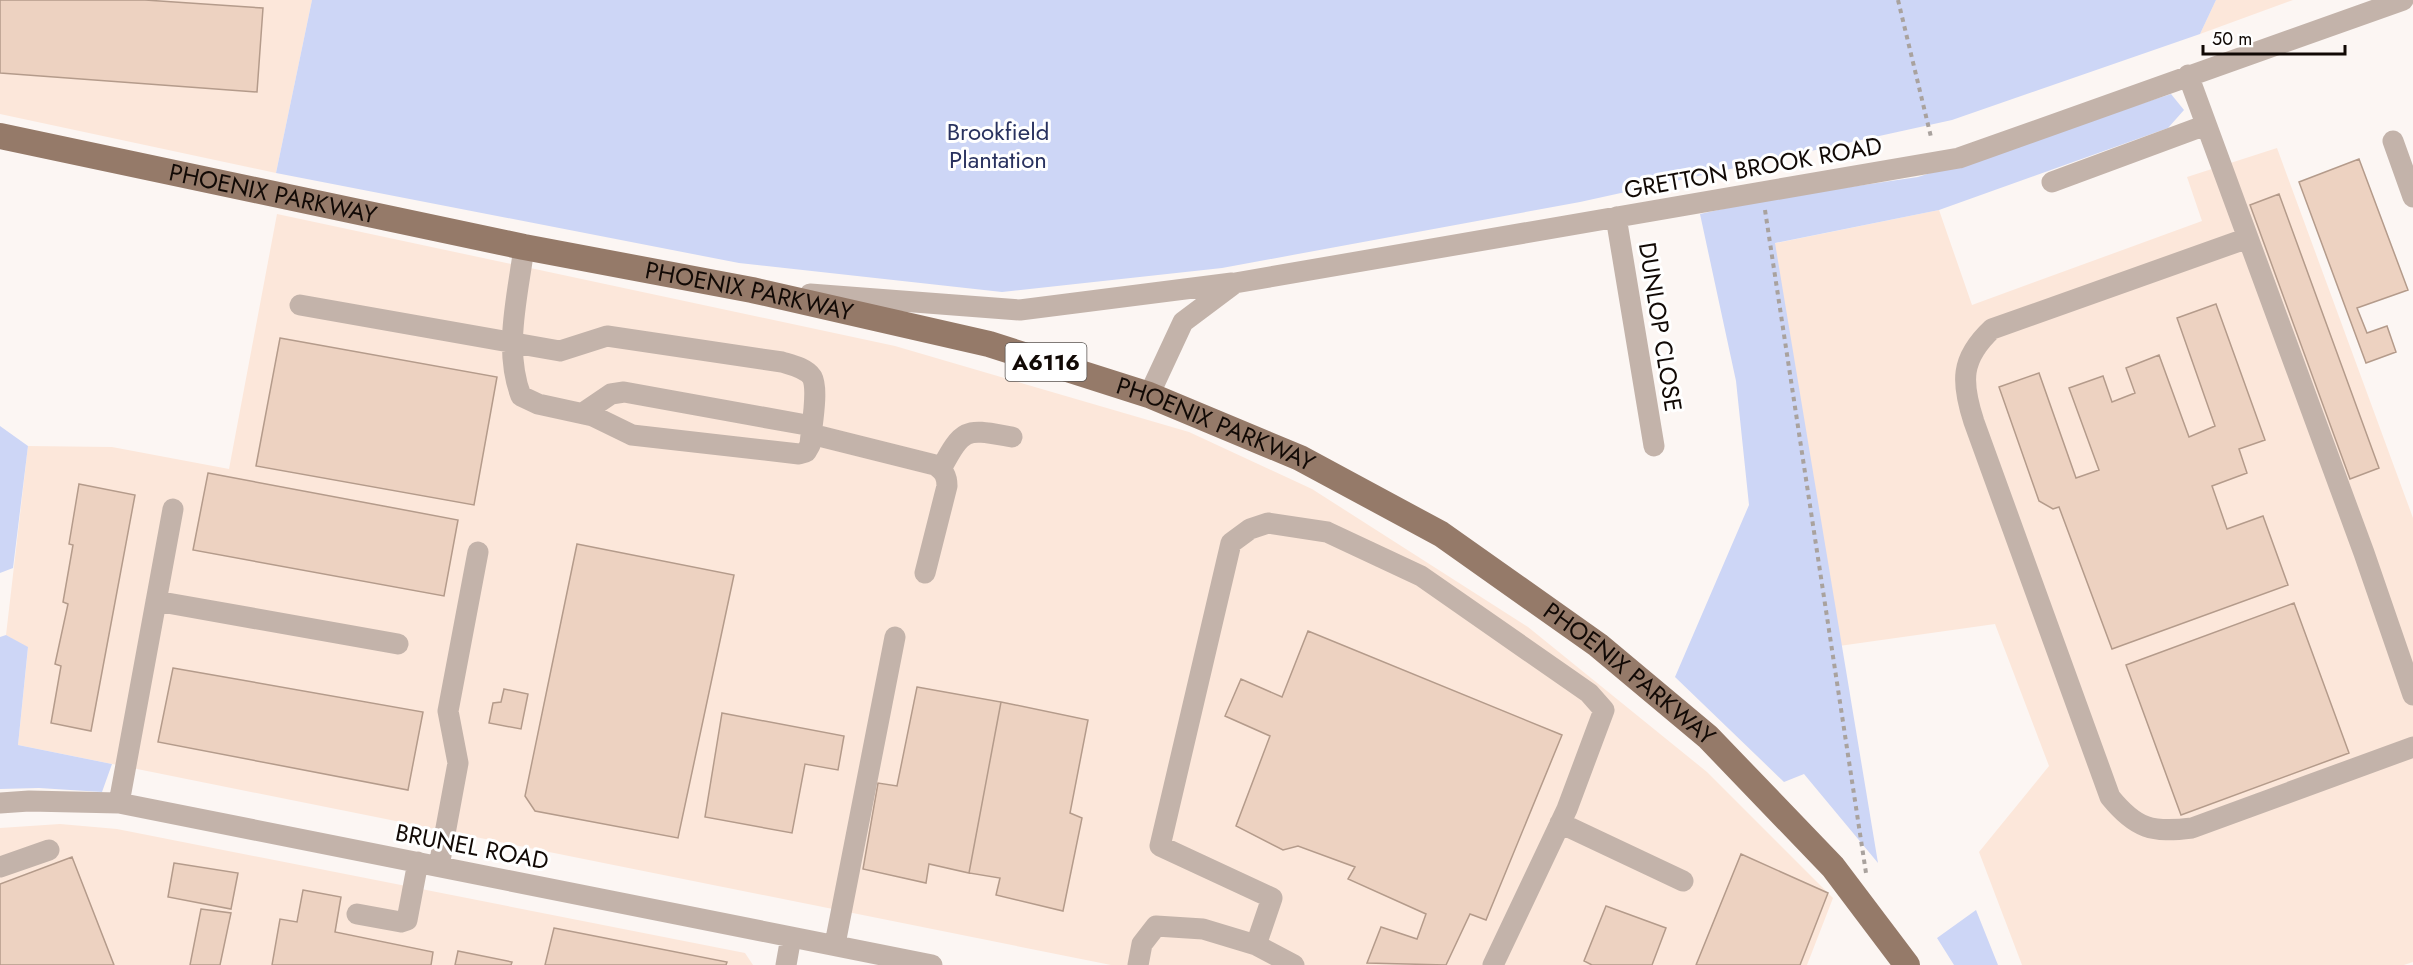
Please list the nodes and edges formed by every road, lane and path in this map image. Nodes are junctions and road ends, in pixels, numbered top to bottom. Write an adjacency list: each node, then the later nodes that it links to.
1 (1898, 0): 6 (path)
2 (2403, 0): 3 (street, GRETTON BROOK ROAD)
3 (2187, 75): 4 (street); 9 (street, GRETTON BROOK ROAD)
4 (2206, 125): 8 (street); 12 (street)
5 (0, 136): 13 (main road, PHOENIX PARKWAY / A6116)
6 (1931, 136)
7 (2393, 141): 10 (street)
8 (2052, 182)
9 (1762, 191): 11 (street, GRETTON BROOK ROAD); 40 (path)
10 (2413, 197)
11 (1617, 217): 14 (street, GRETTON BROOK ROAD); 22 (street, DUNLOP CLOSE)
12 (2248, 238): 30 (street); 31 (street)
13 (524, 247): 15 (main road, PHOENIX PARKWAY / A6116); 17 (street)
14 (1235, 283): 15 (street); 18 (street, GRETTON BROOK ROAD)
15 (752, 290): 18 (main road, PHOENIX PARKWAY / A6116)
16 (300, 305): 17 (street)
17 (512, 342): 19 (street); 20 (street)
18 (1149, 395): 50 (main road, PHOENIX PARKWAY / A6116)
19 (583, 413): 20 (street); 20 (street)
20 (811, 430): 23 (street)
21 (1012, 437): 23 (street)
22 (1654, 446)
23 (941, 469): 26 (street)
24 (173, 509): 27 (street)
25 (478, 552): 37 (street)
26 (925, 573)
27 (156, 600): 29 (street); 33 (street)
28 (895, 637): 43 (street)
29 (398, 645)
30 (2413, 695)
31 (2413, 747)
32 (0, 803): 33 (street, BRUNEL ROAD)
33 (119, 803): 36 (street, BRUNEL ROAD)
34 (1560, 823): 39 (street); 44 (street); 49 (street)
35 (49, 850): 38 (street)
36 (418, 862): 37 (street, BRUNEL ROAD); 41 (street)
37 (439, 866): 42 (street, BRUNEL ROAD)
38 (0, 867)
39 (1683, 881)
40 (1868, 883)
41 (357, 914)
42 (791, 937): 43 (street, BRUNEL ROAD); 45 (street)
43 (835, 944): 46 (street, BRUNEL ROAD)
44 (1256, 945): 47 (street); 48 (street)
45 (786, 965)
46 (932, 965)
47 (1138, 965)
48 (1294, 965)
49 (1493, 965)
50 (1907, 965)

